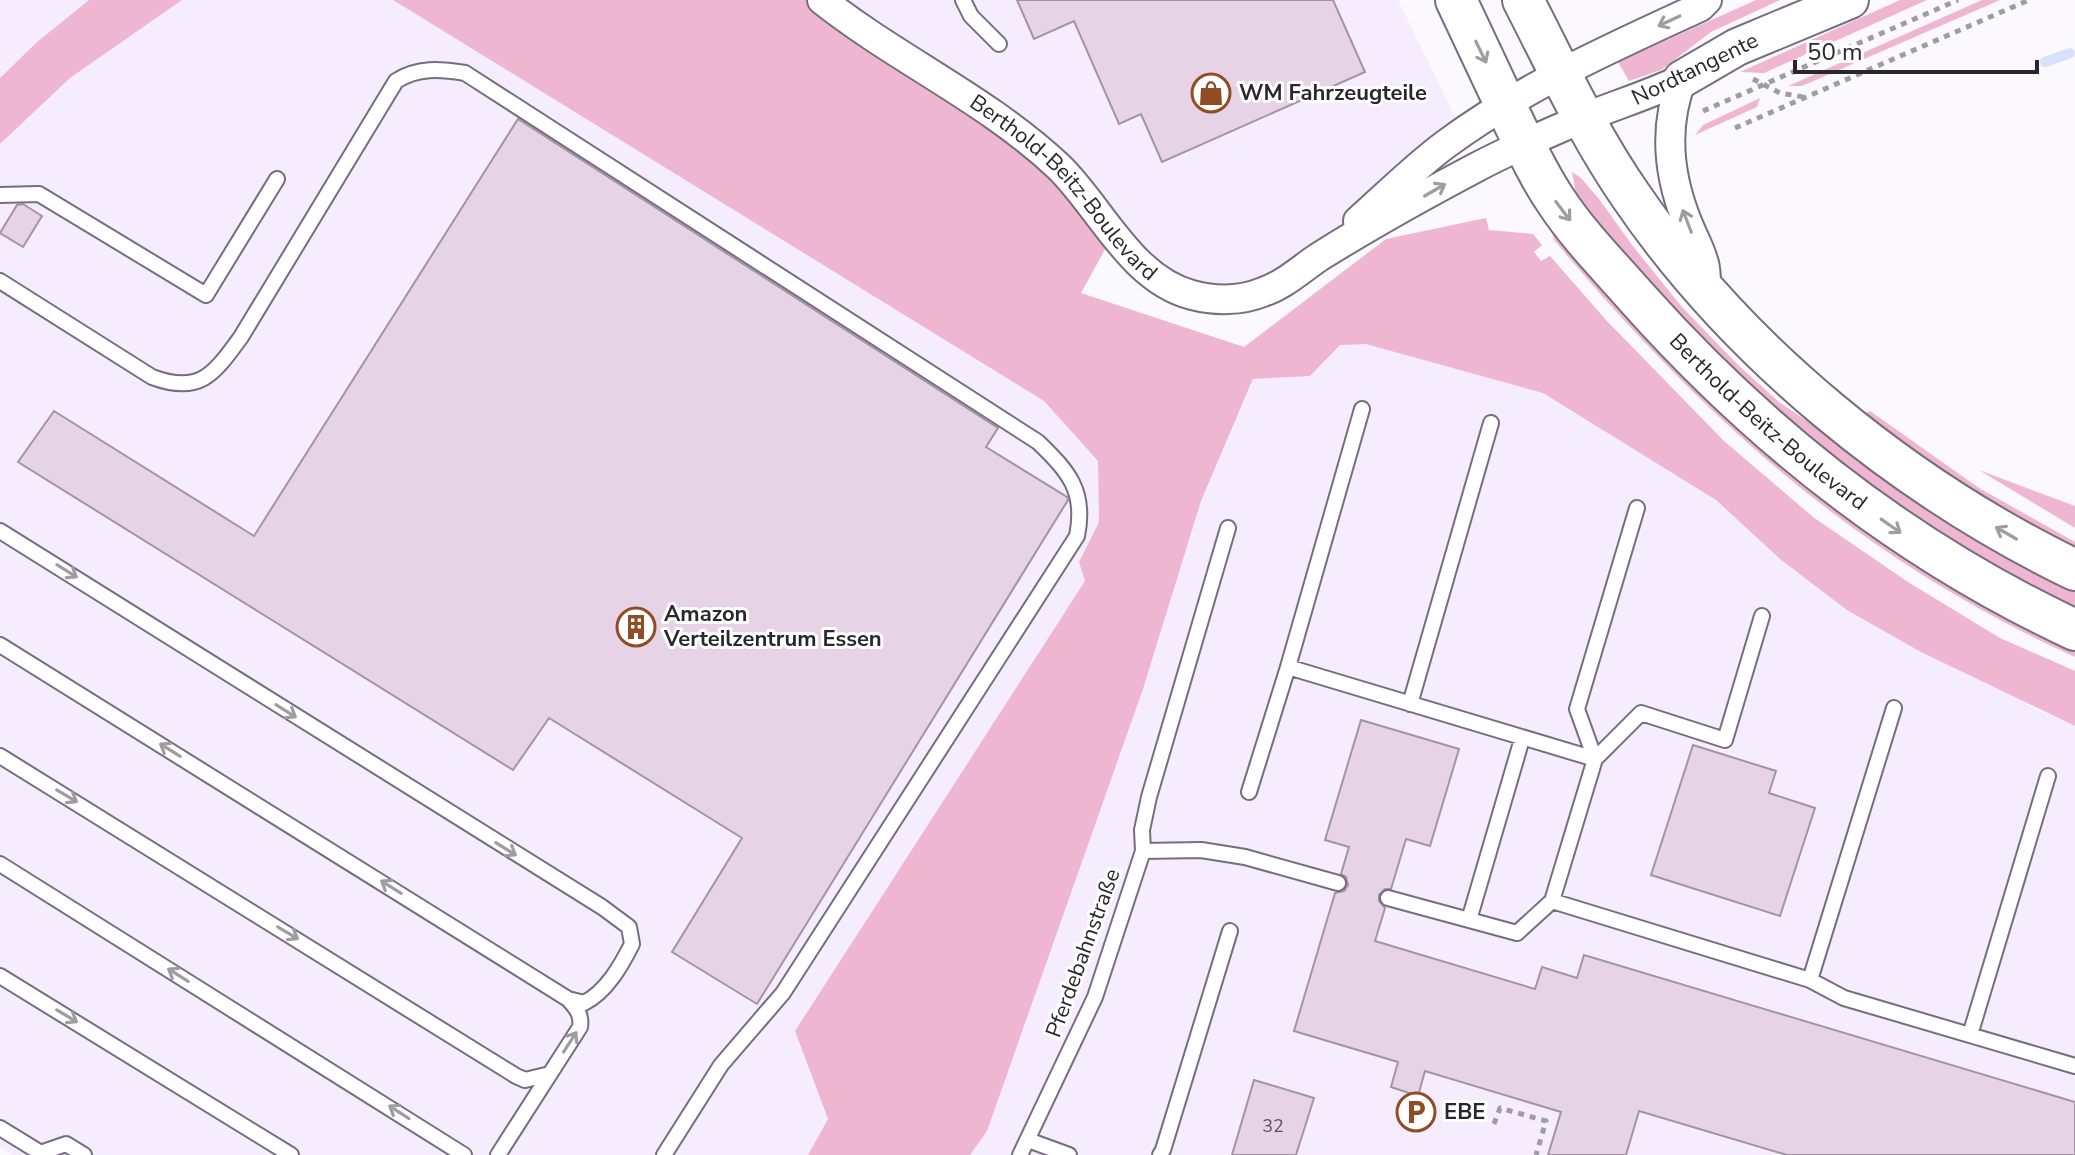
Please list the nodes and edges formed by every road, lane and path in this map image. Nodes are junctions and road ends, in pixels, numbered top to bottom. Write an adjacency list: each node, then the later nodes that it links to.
1 (822, 0): 19 (street, Berthold-Beitz-Boulevard)
2 (963, 0): 9 (lane)
3 (1456, 0): 12 (main road, Berthold-Beitz-Boulevard, one-way to 12)
4 (1523, 0): 10 (main road)
5 (1707, 0): 10 (street, one-way to 10)
6 (1850, 0): 11 (street, Nordtangente)
7 (1958, 0): 13 (path)
8 (2029, 0): 15 (path)
9 (999, 44)
10 (1561, 74): 12 (street, Berthold-Beitz-Boulevard); 14 (main road)
11 (1682, 79): 14 (street, Nordtangente); 21 (street, one-way to 11)
12 (1505, 105): 16 (main road, Berthold-Beitz-Boulevard); 19 (street, Berthold-Beitz-Boulevard)
13 (1698, 114)
14 (1584, 118): 16 (street, Berthold-Beitz-Boulevard); 21 (main road)
15 (1735, 128)
16 (1524, 144): 19 (street, Berthold-Beitz-Boulevard, one-way to 16); 29 (main road, Berthold-Beitz-Boulevard, one-way to 29)
17 (277, 179): 18 (lane)
18 (0, 195)
19 (1319, 257)
20 (0, 281): 60 (lane)
21 (1718, 306): 27 (main road, one-way to 21)
22 (1362, 409): 31 (lane)
23 (1491, 423): 32 (lane)
24 (1637, 508): 36 (lane)
25 (1228, 528): 39 (lane, Pferdebahnstraße)
26 (0, 531): 48 (lane, one-way to 48)
27 (2075, 570)
28 (1762, 616): 36 (lane)
29 (2075, 630)
30 (0, 645): 48 (lane, one-way to 30)
31 (1288, 667): 32 (lane); 38 (lane)
32 (1410, 704): 34 (lane)
33 (1894, 708): 47 (lane)
34 (1522, 739): 36 (lane); 44 (lane)
35 (0, 756): 51 (lane, one-way to 51)
36 (1595, 759): 43 (lane)
37 (2048, 776): 49 (lane)
38 (1249, 792)
39 (1143, 851): 41 (lane); 54 (lane, Pferdebahnstraße)
40 (0, 864): 58 (lane, one-way to 40)
41 (1338, 883)
42 (1388, 898): 44 (lane)
43 (1552, 901): 44 (lane); 47 (lane)
44 (1469, 920)
45 (1230, 931): 63 (lane)
46 (0, 976): 57 (lane, one-way to 57)
47 (1810, 980): 49 (lane)
48 (568, 999): 51 (lane, one-way to 48)
49 (1970, 1035): 50 (lane)
50 (2075, 1066)
51 (550, 1074): 59 (lane)
52 (1494, 1124): 64 (path)
53 (0, 1128): 55 (lane)
54 (1028, 1140): 61 (lane, Pferdebahnstraße); 62 (lane)
55 (42, 1154): 56 (lane)
56 (84, 1155)
57 (291, 1155)
58 (464, 1155)
59 (498, 1155)
60 (664, 1155)
61 (1020, 1155)
62 (1069, 1155)
63 (1160, 1155)
64 (1536, 1155)

